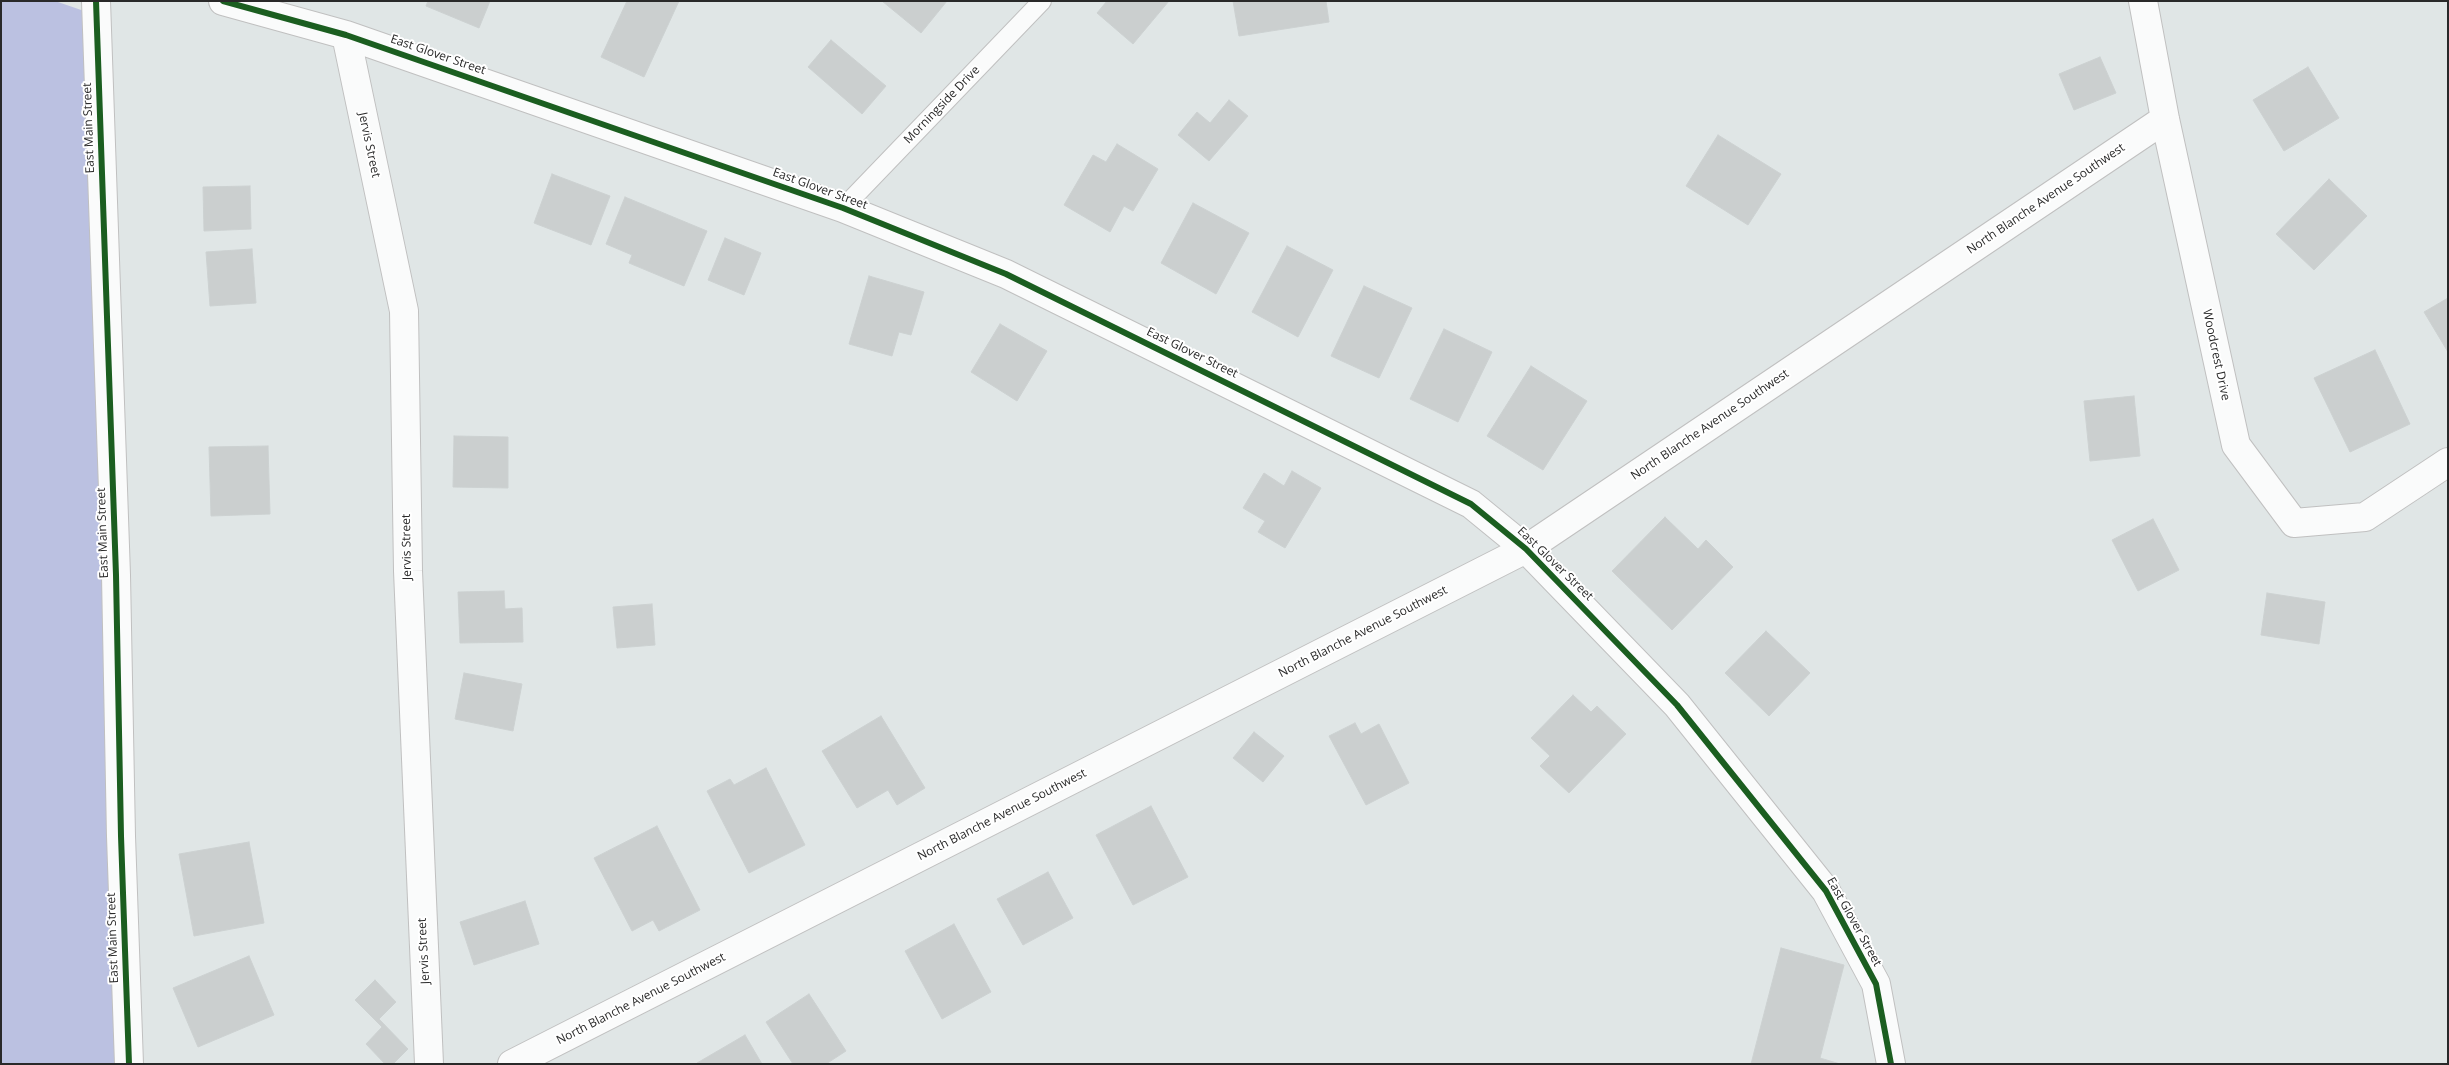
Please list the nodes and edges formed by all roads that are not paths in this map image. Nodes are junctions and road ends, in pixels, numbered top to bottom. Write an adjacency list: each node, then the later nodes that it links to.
1 (96, 1): 10 (street, East Main Street)
2 (223, 1): 5 (street, East Glover Street)
3 (1042, 1): 7 (lane, Morningside Drive)
4 (2143, 1): 6 (street, Woodcrest Drive)
5 (346, 35): 7 (street, East Glover Street); 11 (street, Jervis Street)
6 (2166, 119): 8 (street, Woodcrest Drive); 9 (street, North Blanche Avenue Southwest)
7 (843, 208): 9 (street, East Glover Street)
8 (2448, 462)
9 (1526, 549): 12 (street, North Blanche Avenue Southwest); 13 (street, East Glover Street)
10 (129, 1064)
11 (429, 1064)
12 (512, 1064)
13 (1892, 1064)

